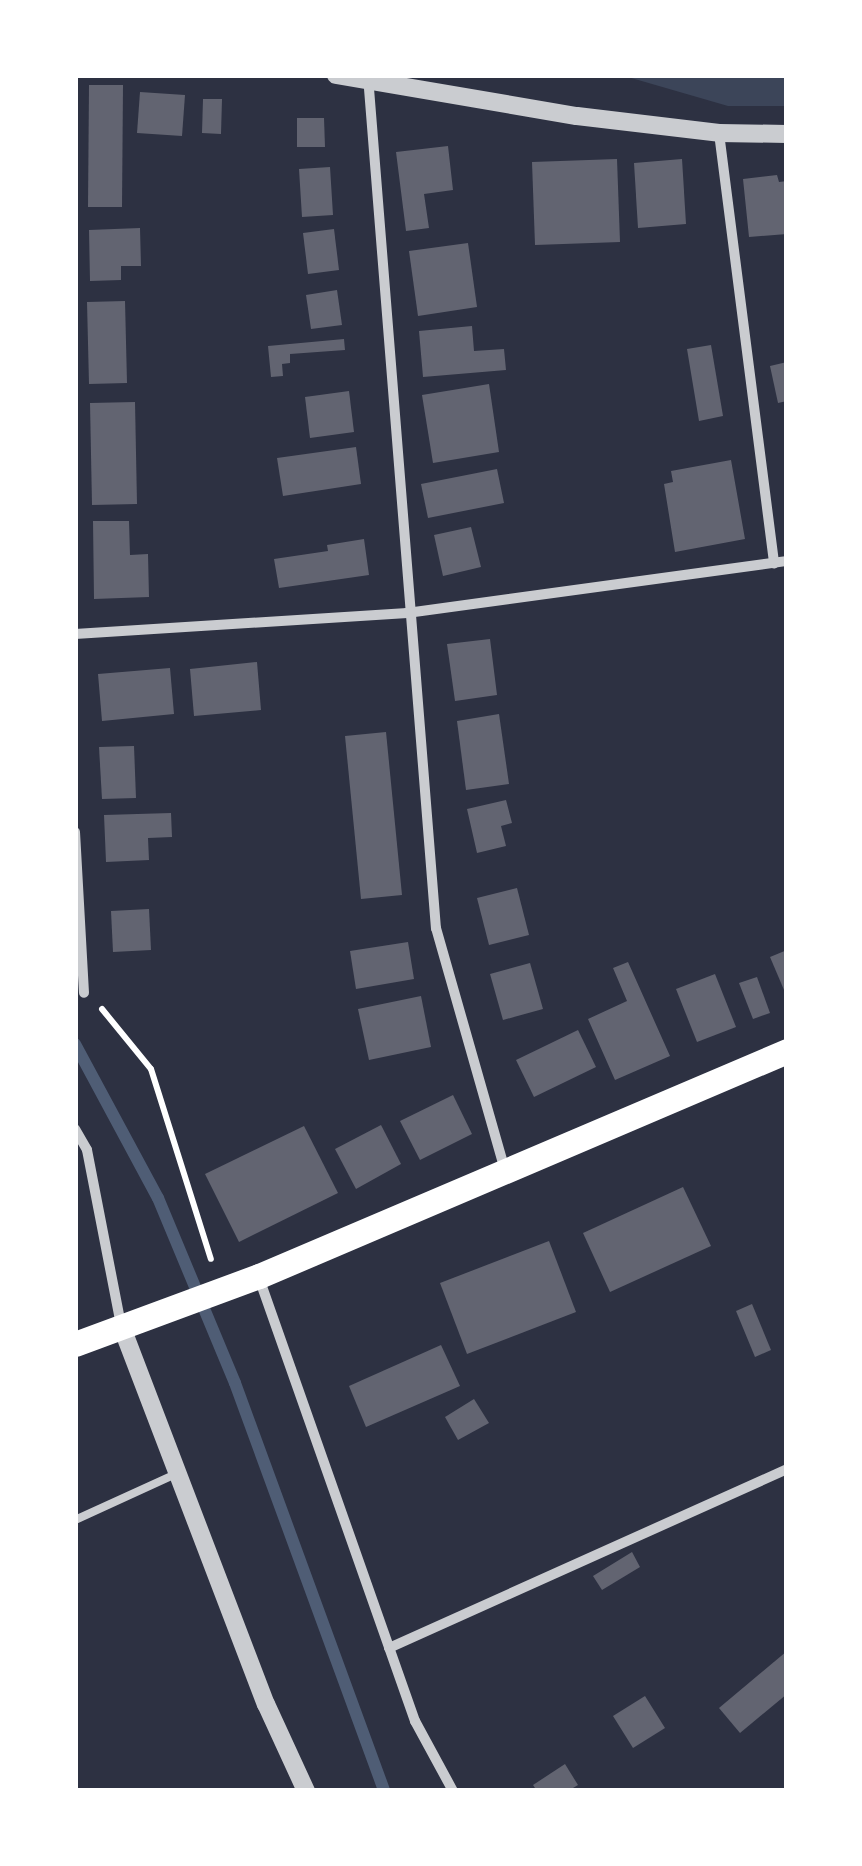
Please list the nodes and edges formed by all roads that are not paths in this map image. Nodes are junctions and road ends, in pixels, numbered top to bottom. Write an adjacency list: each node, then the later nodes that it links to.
1 (336, 75): 2 (street)
2 (368, 78): 3 (street); 7 (street)
3 (719, 133): 4 (street); 6 (street)
4 (787, 134)
5 (787, 561): 6 (street)
6 (774, 564): 7 (street)
7 (407, 613): 8 (street); 13 (street)
8 (75, 634)
9 (75, 832): 10 (street)
10 (84, 993)
11 (787, 1051): 13 (main road)
12 (75, 1129): 15 (street)
13 (505, 1172): 14 (main road)
14 (247, 1280): 15 (main road); 20 (street)
15 (121, 1326): 16 (main road); 18 (street)
16 (75, 1344)
17 (787, 1469): 20 (street)
18 (178, 1473): 19 (lane); 21 (street)
19 (75, 1520)
20 (389, 1648): 22 (street)
21 (306, 1791)
22 (453, 1791)

